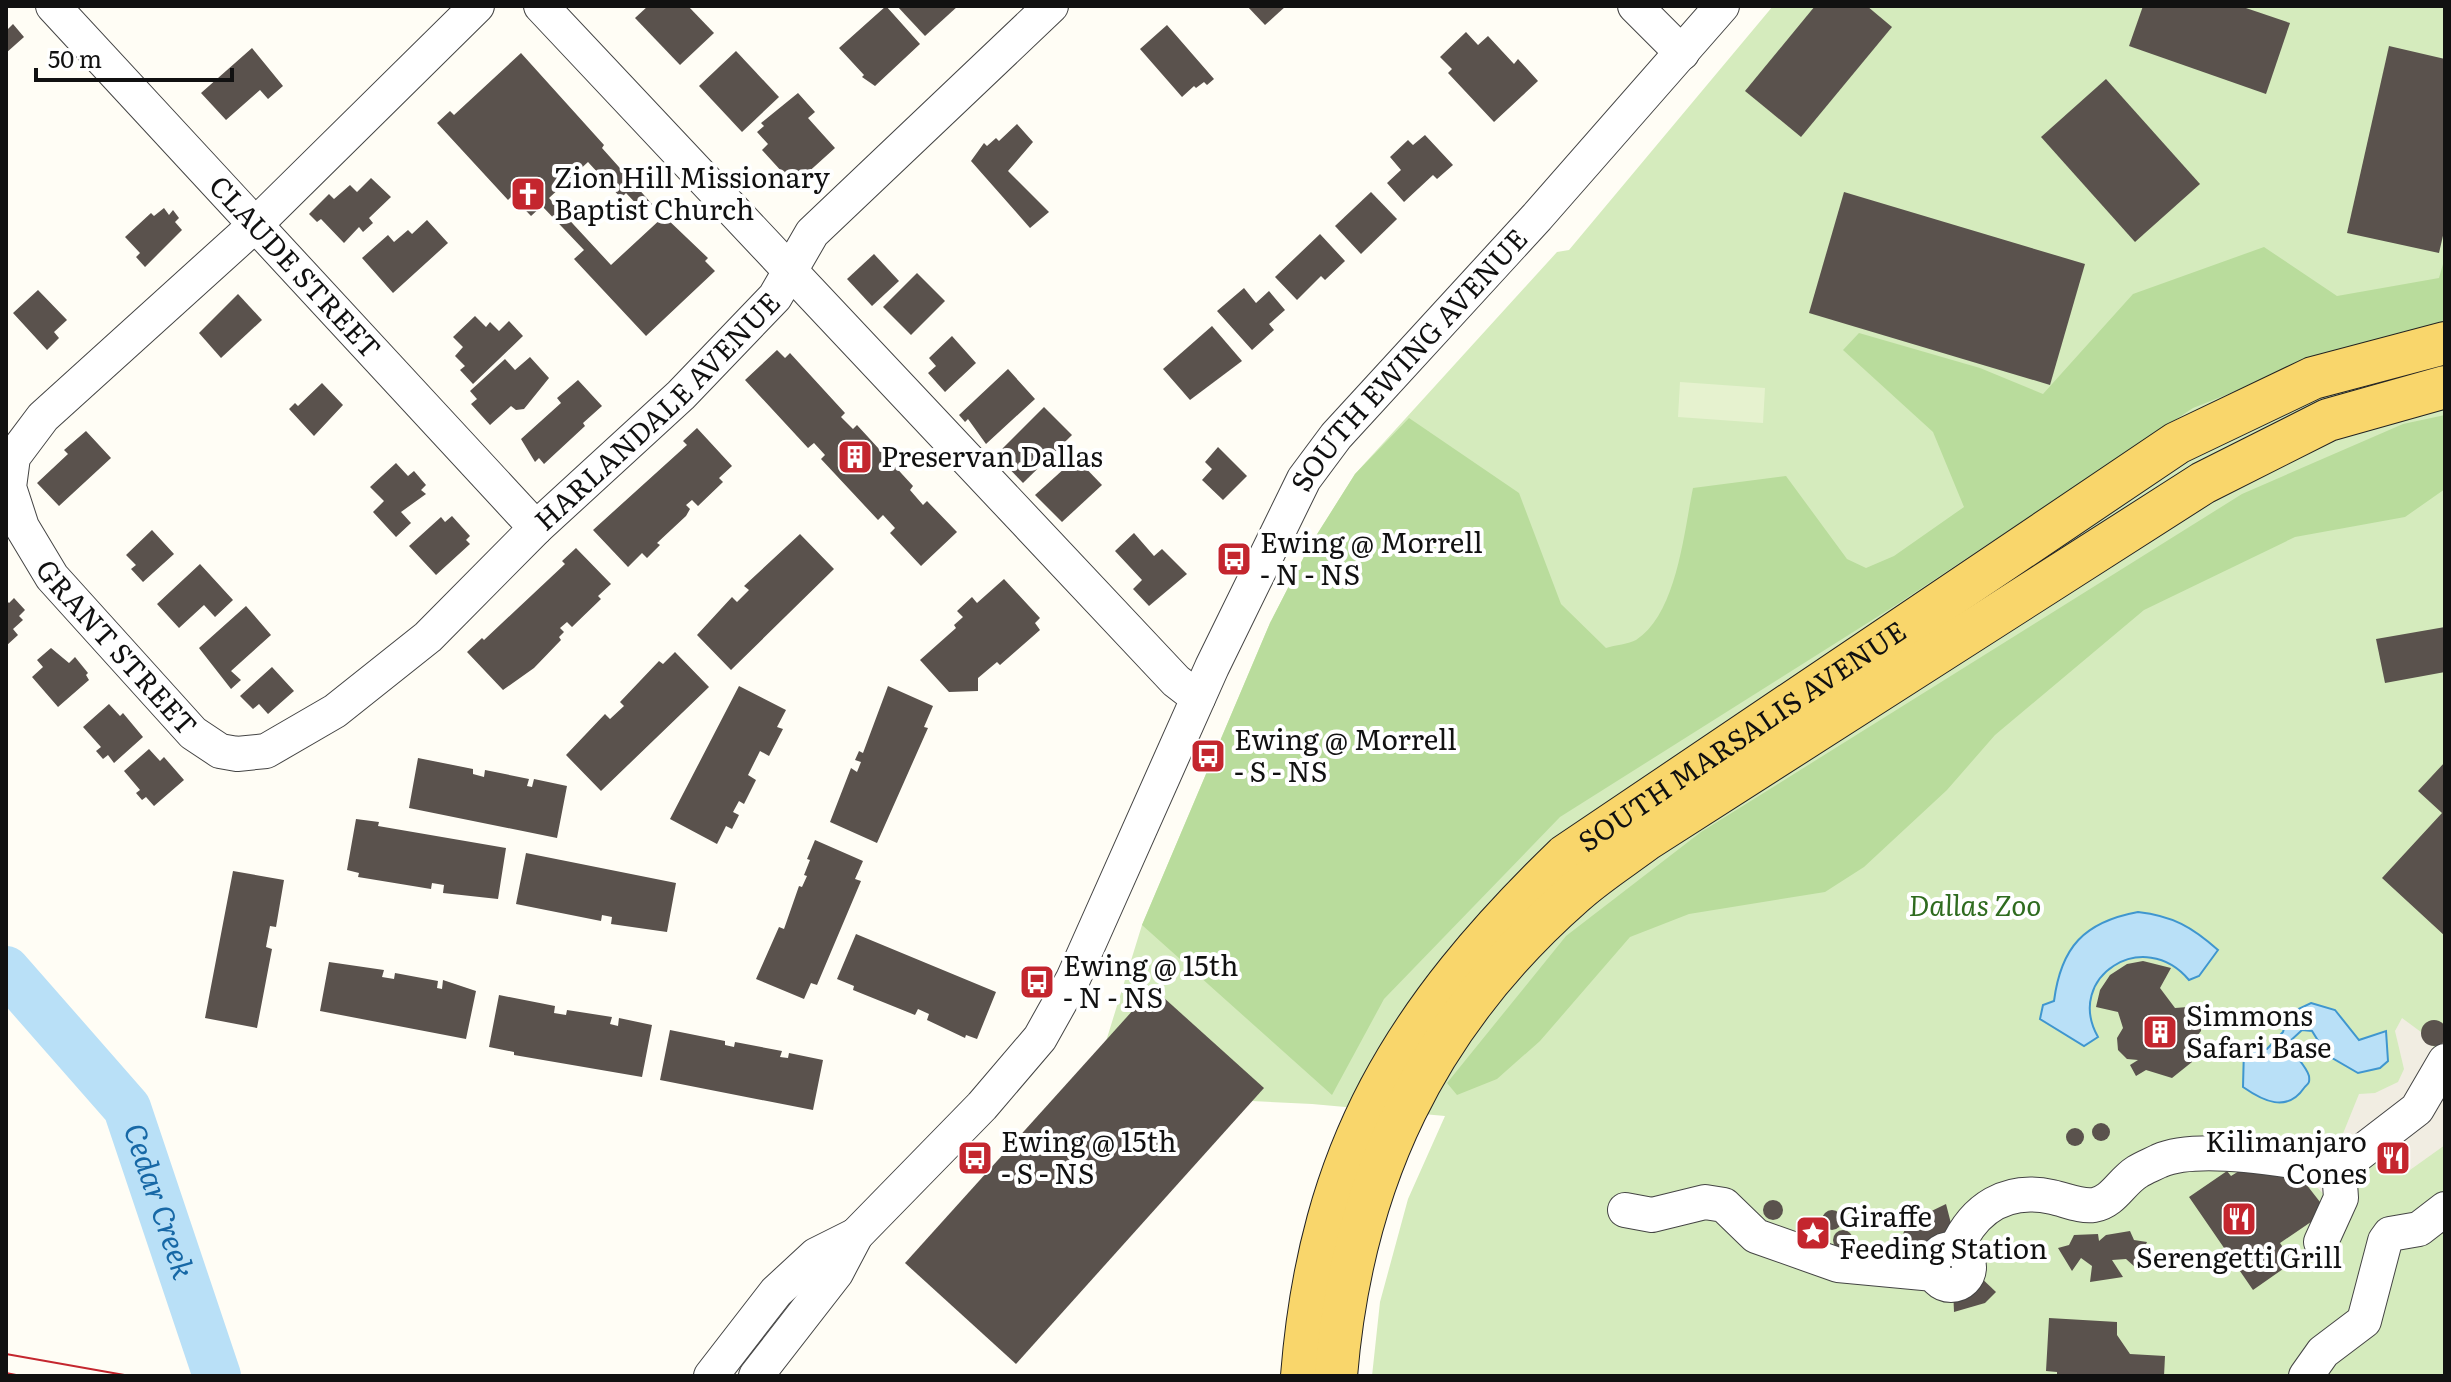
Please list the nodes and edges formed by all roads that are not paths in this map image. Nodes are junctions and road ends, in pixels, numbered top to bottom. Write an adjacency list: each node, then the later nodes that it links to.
1 (53, 6): 8 (street, CLAUDE STREET)
2 (477, 6): 8 (street)
3 (541, 6): 9 (street)
4 (1051, 6): 9 (street, HARLANDALE AVENUE)
5 (1635, 6): 7 (street)
6 (1722, 6): 7 (street, SOUTH EWING AVENUE)
7 (1682, 53): 13 (street, SOUTH EWING AVENUE)
8 (254, 226): 12 (street, CLAUDE STREET); 14 (street, GRANT STREET)
9 (793, 270): 12 (street, HARLANDALE AVENUE); 13 (street)
10 (2445, 343): 16 (main road, SOUTH MARSALIS AVENUE)
11 (2445, 387): 16 (main road, SOUTH MARSALIS AVENUE)
12 (536, 528): 14 (street, HARLANDALE AVENUE)
13 (1198, 698): 21 (street, SOUTH EWING AVENUE)
14 (220, 751)
15 (2445, 1061): 17 (street)
16 (1410, 1064): 25 (main road, SOUTH MARSALIS AVENUE); 26 (main road, SOUTH MARSALIS AVENUE)
17 (2431, 1114): 18 (street)
18 (2339, 1169): 20 (street); 22 (street)
19 (2445, 1209): 27 (street)
20 (1625, 1210)
21 (856, 1235): 23 (street, SOUTH EWING AVENUE); 24 (street, SOUTH EWING AVENUE)
22 (2321, 1242)
23 (711, 1376)
24 (756, 1376)
25 (1302, 1376)
26 (1336, 1376)
27 (2306, 1376)

